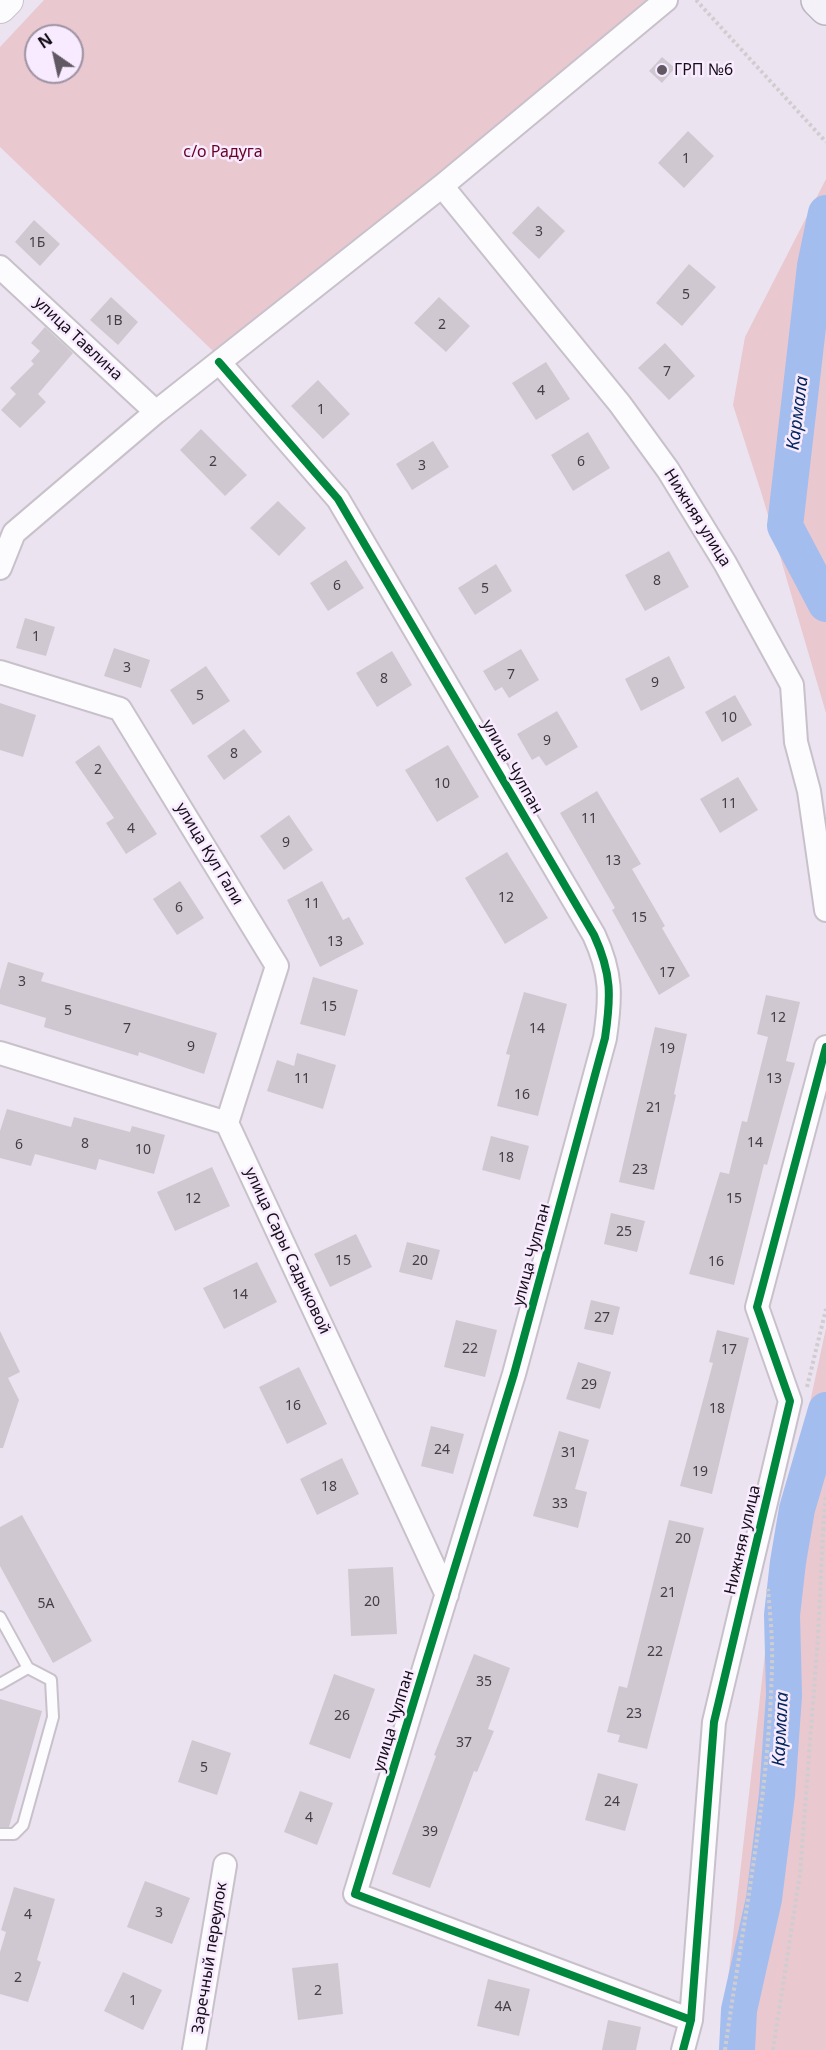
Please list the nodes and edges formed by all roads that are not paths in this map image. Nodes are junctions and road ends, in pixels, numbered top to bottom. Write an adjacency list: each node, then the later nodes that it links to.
1 (7, 0): 4 (main road)
2 (666, 0): 6 (street)
3 (818, 0): 5 (main road)
4 (0, 7)
5 (826, 8)
6 (442, 186): 8 (street); 12 (street, Нижняя улица)
7 (0, 267): 9 (street, улица Тавлина)
8 (219, 362): 9 (street); 16 (street, улица Чулпан)
9 (156, 412): 10 (street)
10 (0, 568)
11 (0, 672): 15 (street, улица Кул Гали)
12 (826, 910)
13 (826, 1047): 22 (street, Нижняя улица)
14 (0, 1053): 15 (street)
15 (227, 1123): 16 (street, улица Сары Садыковой)
16 (447, 1595): 22 (street, улица Чулпан)
17 (0, 1617): 18 (lane)
18 (28, 1668): 19 (lane); 20 (lane)
19 (0, 1684)
20 (0, 1834)
21 (225, 1865): 23 (street, Заречный переулок)
22 (691, 2020): 24 (street, Нижняя улица)
23 (194, 2050)
24 (683, 2050)

